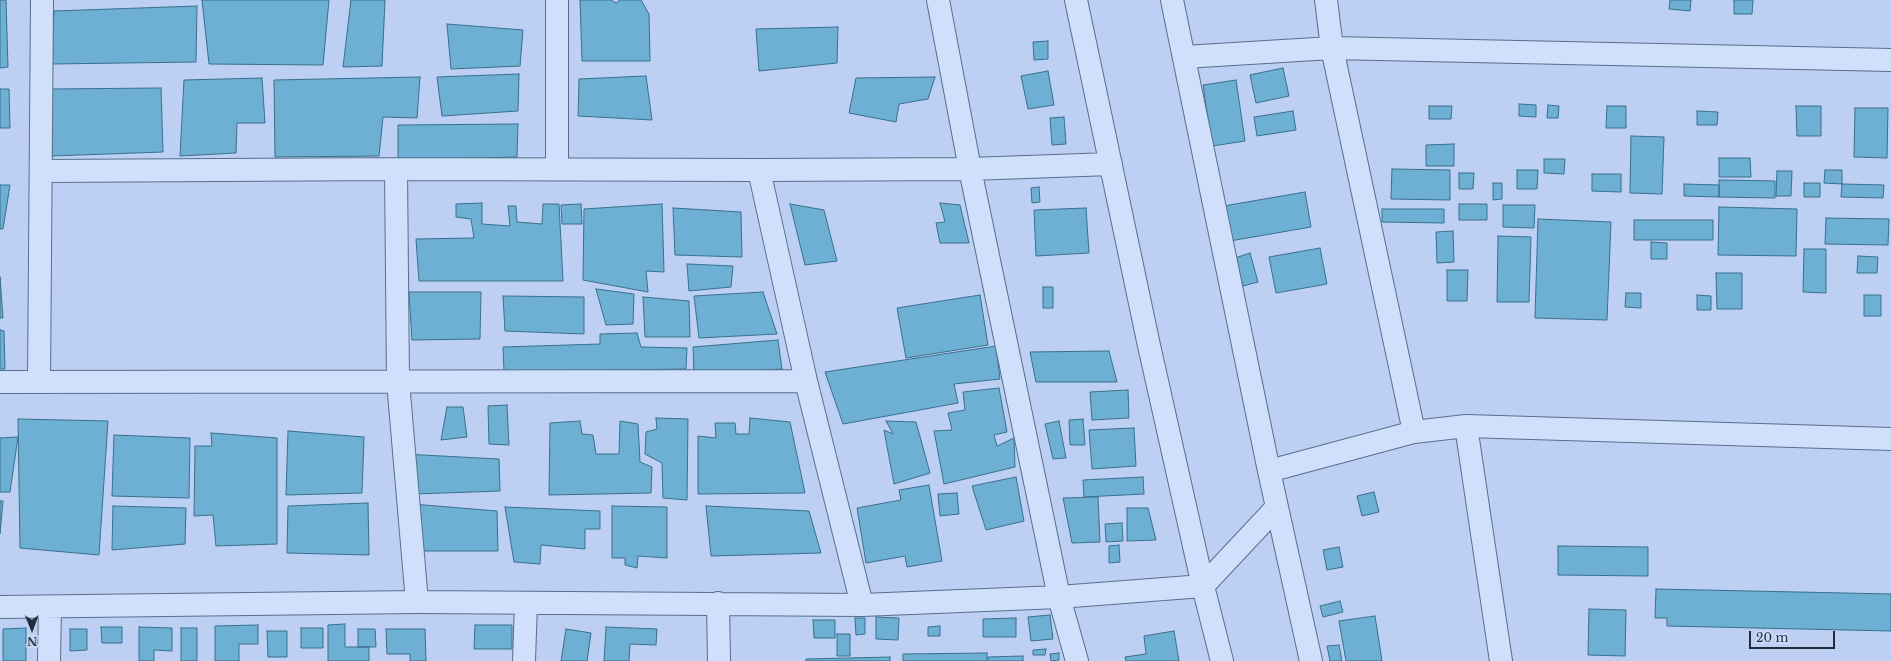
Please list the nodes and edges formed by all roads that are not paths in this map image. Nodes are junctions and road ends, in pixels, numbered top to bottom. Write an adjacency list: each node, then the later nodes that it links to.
1 (42, 0): 15 (street)
2 (557, 0): 12 (street)
3 (938, 0): 13 (street)
4 (1076, 0): 10 (street)
5 (1172, 0): 8 (street)
6 (1326, 0): 7 (street)
7 (1332, 48): 8 (street); 9 (street); 21 (street)
8 (1184, 57): 23 (street)
9 (1891, 60)
10 (1111, 164): 13 (street); 25 (street)
11 (396, 169): 12 (street); 15 (street); 19 (street)
12 (557, 169): 14 (street)
13 (970, 169): 14 (street); 26 (street)
14 (759, 170): 16 (street)
15 (41, 171): 18 (street)
16 (806, 381): 19 (street); 30 (street)
17 (0, 382): 18 (street)
18 (38, 382): 19 (street)
19 (398, 382): 27 (street)
20 (1466, 426): 21 (street); 22 (street); 39 (street)
21 (1414, 432): 23 (street)
22 (1891, 440)
23 (1269, 472): 24 (street)
24 (1276, 506): 25 (street); 38 (street)
25 (1203, 586): 26 (street); 37 (street)
26 (1059, 597): 30 (street); 36 (street)
27 (417, 602): 28 (street); 31 (street)
28 (526, 603): 29 (street); 34 (street)
29 (718, 603): 30 (street); 35 (street)
30 (862, 604)
31 (50, 607): 32 (street); 33 (street)
32 (0, 608)
33 (49, 661)
34 (524, 661)
35 (719, 661)
36 (1078, 661)
37 (1222, 661)
38 (1311, 661)
39 (1500, 661)

